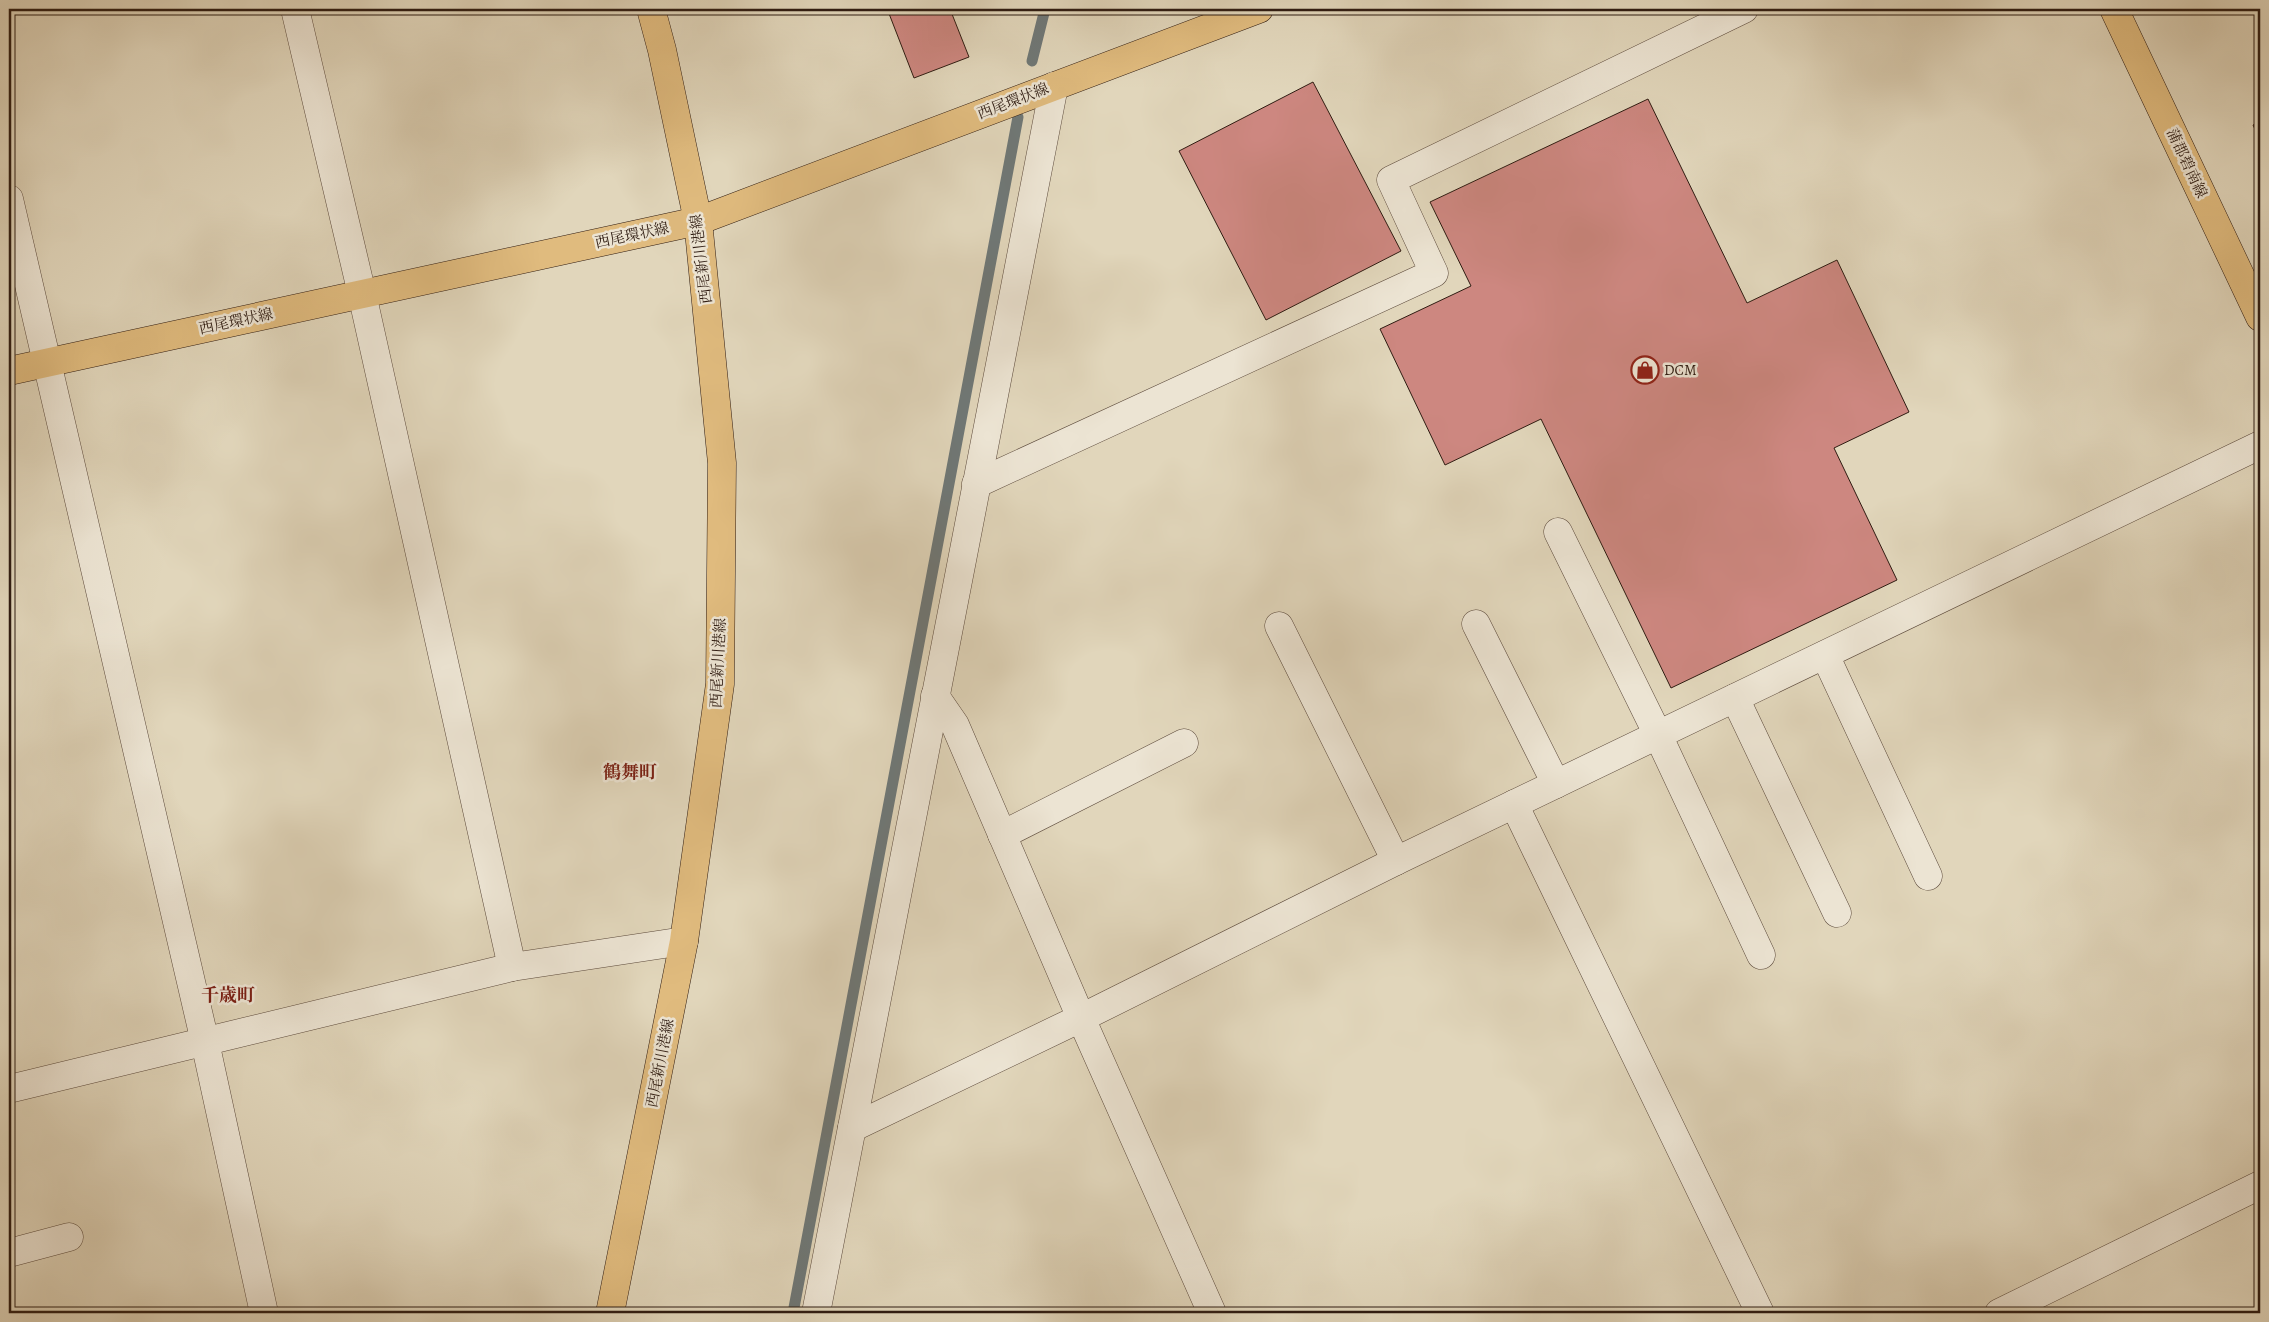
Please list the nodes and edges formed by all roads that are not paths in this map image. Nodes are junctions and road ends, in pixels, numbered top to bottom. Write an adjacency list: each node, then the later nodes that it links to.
1 (295, 9): 9 (street)
2 (651, 9): 8 (main road, 西尾新川港線)
3 (1259, 9): 6 (main road, 西尾環状線)
4 (1744, 9): 14 (street)
5 (2114, 9): 10 (main road, 蒲郡碧南線)
6 (1054, 86): 8 (main road, 西尾環状線); 14 (street)
7 (9, 198): 11 (street)
8 (698, 221): 9 (main road, 西尾環状線); 29 (main road, 西尾新川港線)
9 (362, 294): 11 (main road, 西尾環状線); 31 (street)
10 (2260, 317)
11 (46, 363): 12 (main road, 西尾環状線); 33 (street)
12 (9, 371)
13 (2260, 445): 18 (street)
14 (976, 484): 19 (street)
15 (1558, 532): 21 (street)
16 (1476, 624): 23 (street)
17 (1279, 626): 26 (street)
18 (1825, 655): 20 (street); 27 (street)
19 (935, 696): 25 (street); 35 (street)
20 (1735, 698): 21 (street); 28 (street)
21 (1658, 735): 23 (street); 30 (street)
22 (1184, 743): 25 (street)
23 (1556, 784): 24 (street)
24 (1514, 804): 26 (street); 43 (street)
25 (1002, 835): 32 (street)
26 (1396, 862): 32 (street)
27 (1928, 876)
28 (1837, 912)
29 (684, 941): 31 (street); 40 (main road, 西尾新川港線)
30 (1761, 955)
31 (512, 967): 33 (street)
32 (1081, 1018): 35 (street); 42 (street)
33 (205, 1042): 34 (street); 39 (street)
34 (9, 1089)
35 (852, 1128): 41 (street)
36 (2260, 1185): 44 (street)
37 (70, 1237): 38 (street)
38 (9, 1253)
39 (264, 1313)
40 (610, 1313)
41 (816, 1313)
42 (1212, 1313)
43 (1760, 1313)
44 (1999, 1313)

